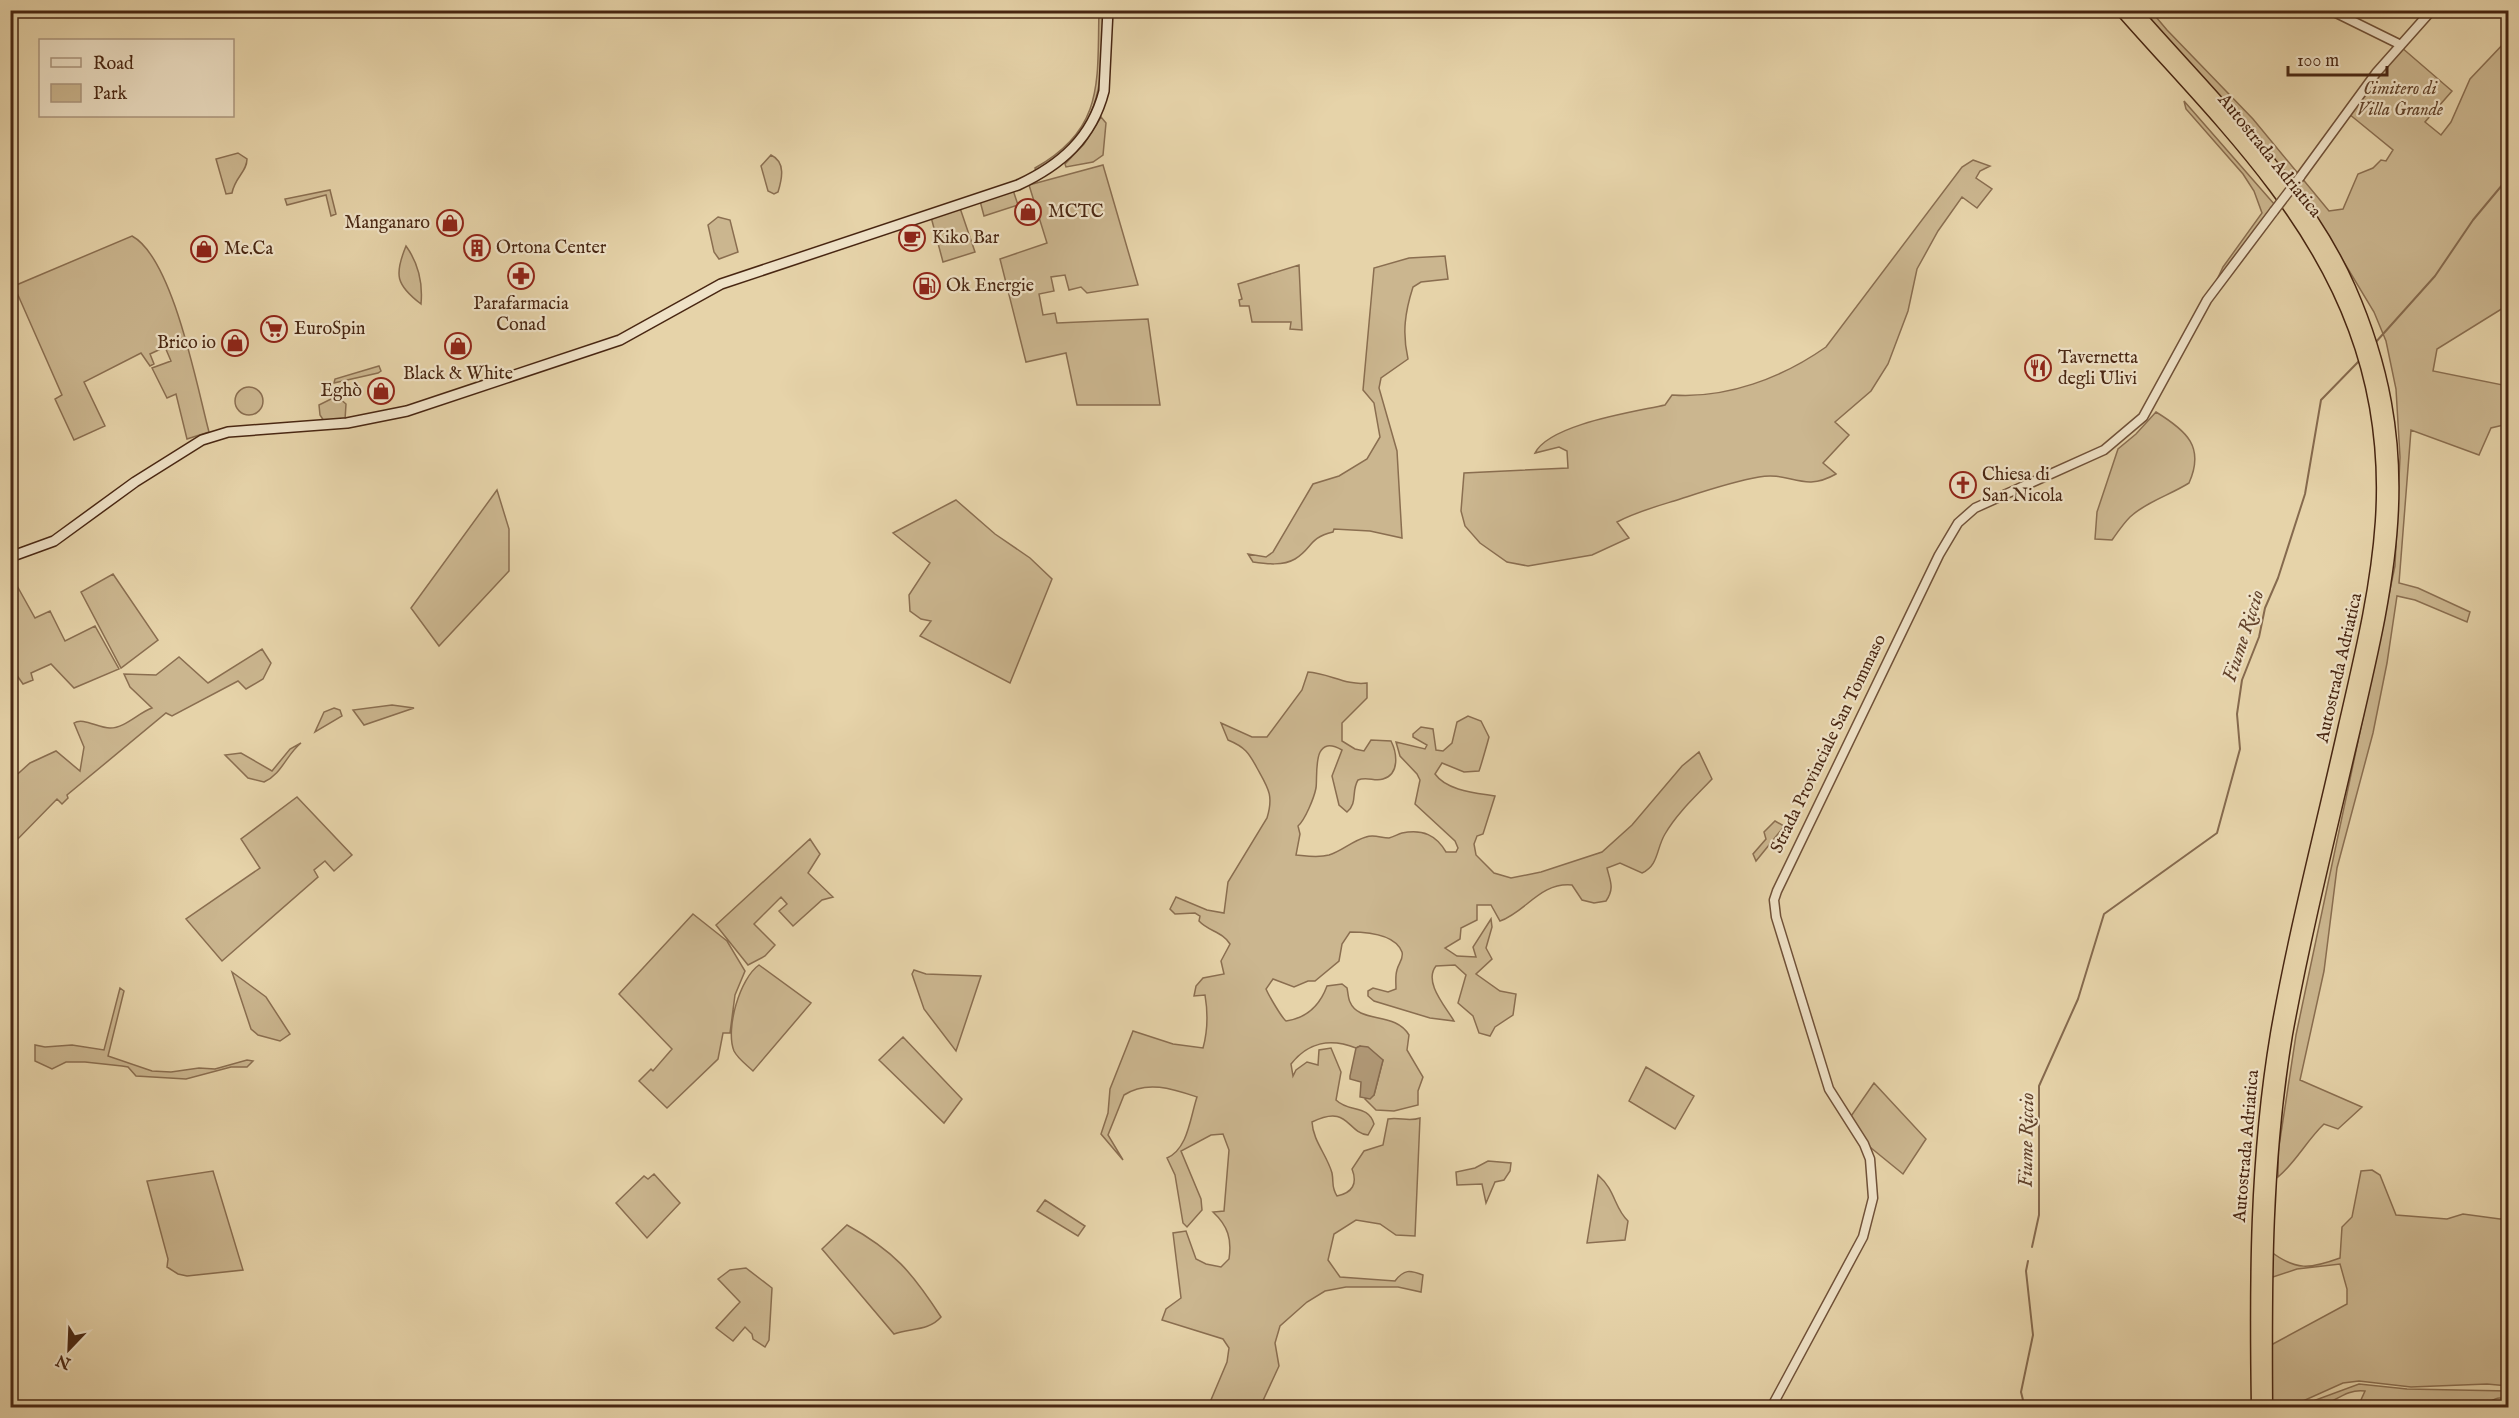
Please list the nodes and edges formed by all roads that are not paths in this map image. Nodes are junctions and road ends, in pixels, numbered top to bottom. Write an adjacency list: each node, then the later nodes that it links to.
1 (1108, 10): 8 (main road)
2 (2122, 10): 7 (highway, Autostrada Adriatica)
3 (2134, 10): 7 (highway, Autostrada Adriatica)
4 (2330, 10): 6 (street)
5 (2432, 10): 6 (street, Strada Provinciale San Tommaso)
6 (2401, 45): 10 (street, Strada Provinciale San Tommaso, bridge)
7 (2322, 248): 9 (highway, Autostrada Adriatica)
8 (13, 555)
9 (2260, 1259): 11 (highway, Autostrada Adriatica); 12 (highway, Autostrada Adriatica)
10 (1771, 1407)
11 (2258, 1407)
12 (2266, 1407)

